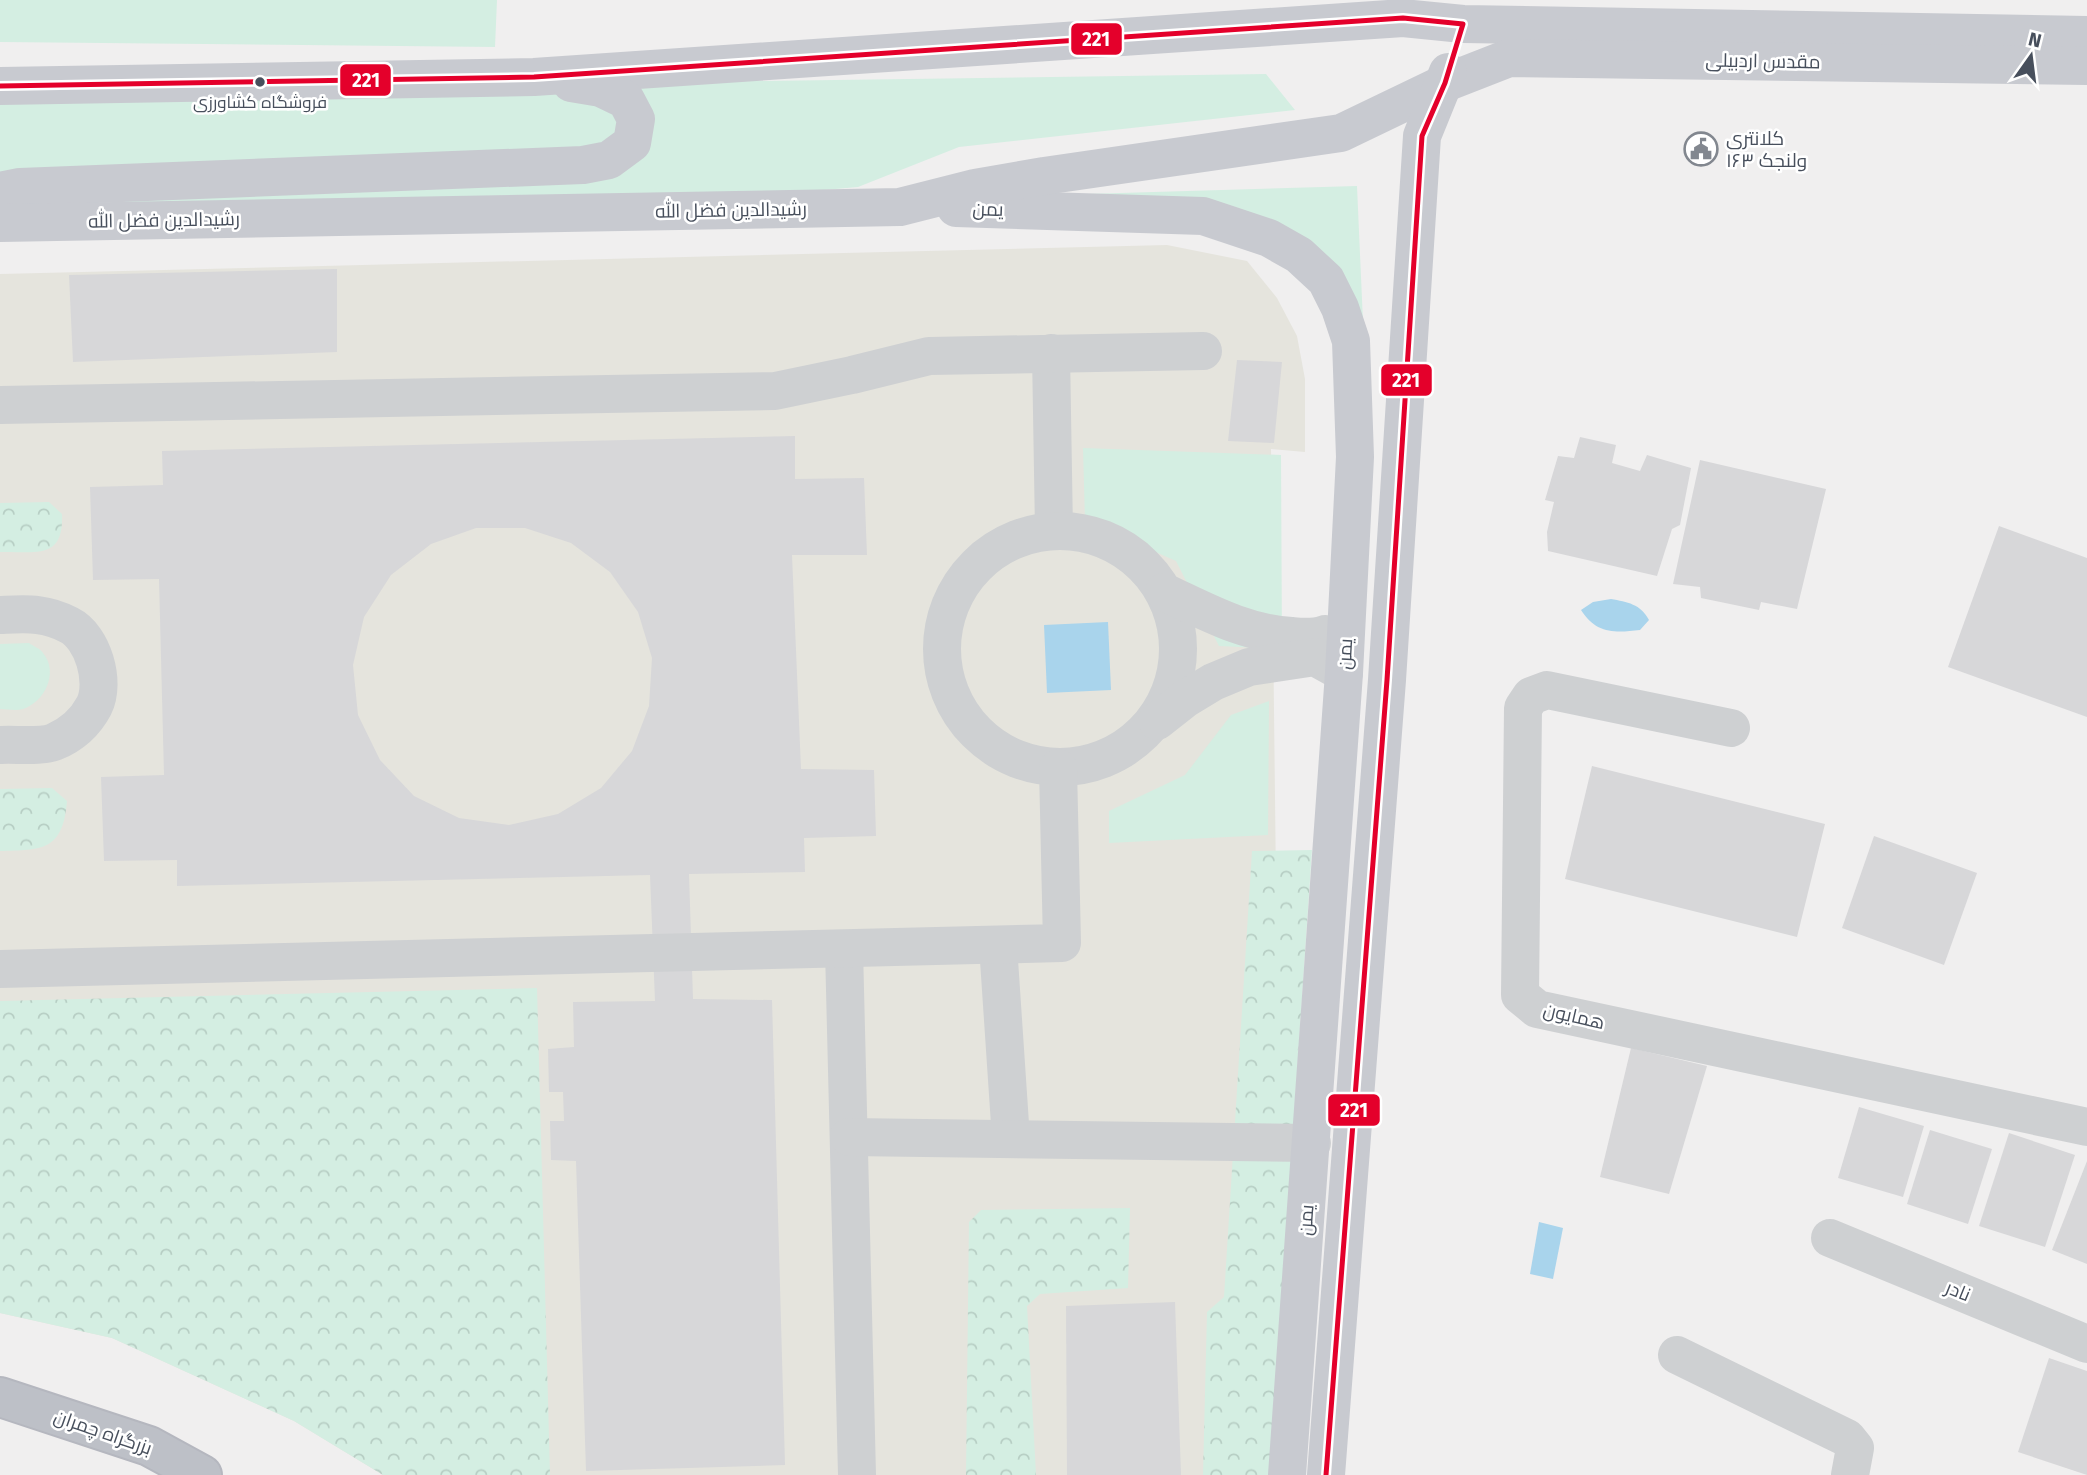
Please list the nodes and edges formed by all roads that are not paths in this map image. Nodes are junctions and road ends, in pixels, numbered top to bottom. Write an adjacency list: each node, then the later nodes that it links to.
1 (1404, 9): 2 (main road, مقدس اردبیلی); 5 (main road)
2 (1463, 12): 3 (main road, مقدس اردبیلی); 6 (main road, یمن)
3 (2087, 35)
4 (2087, 66): 6 (main road, مقدس اردبیلی)
5 (534, 76): 7 (main road); 8 (main road)
6 (1444, 83): 9 (main road, رشیدالدین فضل الله); 37 (main road, یمن)
7 (0, 86)
8 (0, 191)
9 (901, 207): 10 (main road, رشیدالدین فضل الله); 17 (main road, یمن)
10 (0, 223)
11 (1203, 351): 12 (street)
12 (1051, 353): 13 (street); 14 (street)
13 (0, 405)
14 (1054, 531): 15 (street); 22 (street)
15 (1164, 592): 17 (street); 19 (street)
16 (0, 615): 21 (street)
17 (1346, 626): 18 (main road, یمن)
18 (1344, 673): 19 (street); 29 (main road, یمن)
19 (1153, 724): 22 (street)
20 (1731, 728): 26 (street, همایون)
21 (0, 744)
22 (1058, 768): 23 (street)
23 (998, 945): 24 (street); 28 (street)
24 (844, 948): 25 (street); 27 (street)
25 (0, 969)
26 (2087, 1127)
27 (849, 1137): 28 (street); 35 (street)
28 (1011, 1139): 29 (street)
29 (1312, 1143): 36 (main road, یمن)
30 (1830, 1238): 31 (street, نادر)
31 (2087, 1343)
32 (1677, 1355): 38 (street)
33 (0, 1397): 34 (highway, بزرگراه چمران)
34 (202, 1475)
35 (857, 1475)
36 (1287, 1475)
37 (1326, 1475)
38 (1850, 1475)

